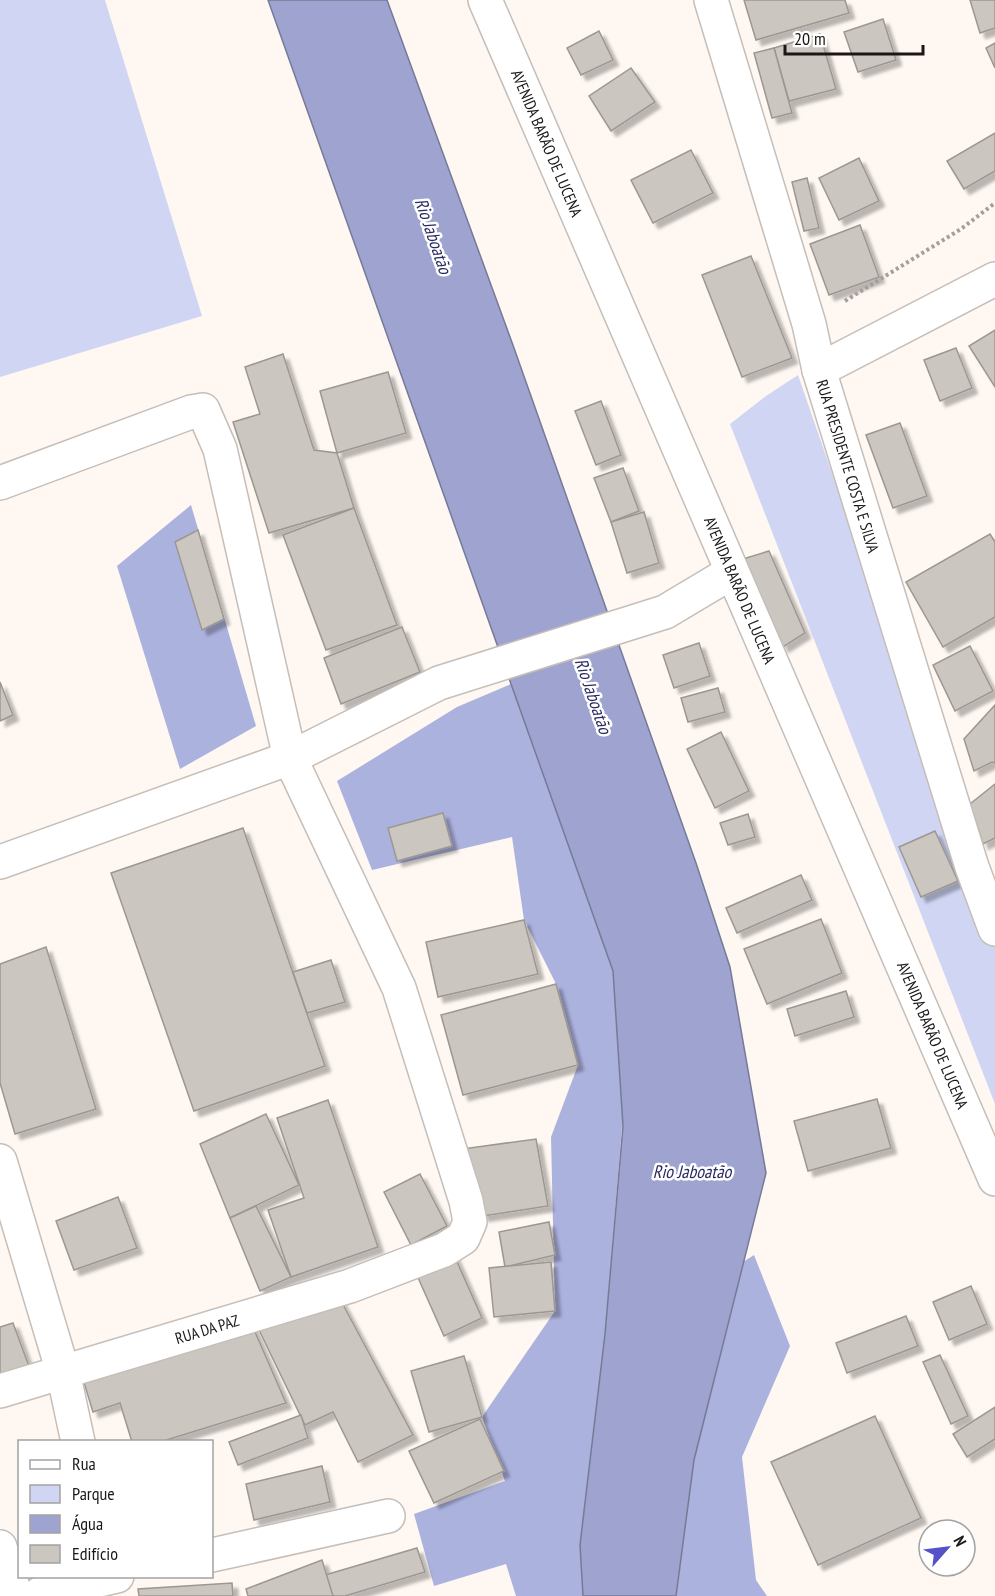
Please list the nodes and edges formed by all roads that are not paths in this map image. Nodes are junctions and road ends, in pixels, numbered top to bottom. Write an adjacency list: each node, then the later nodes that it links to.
1 (485, 0): 6 (street, AVENIDA BARÃO DE LUCENA)
2 (711, 0): 4 (street, RUA PRESIDENTE COSTA E SILVA)
3 (995, 279): 4 (street)
4 (819, 370): 9 (street, RUA PRESIDENTE COSTA E SILVA)
5 (0, 483): 7 (street, RUA DA PAZ)
6 (732, 572): 7 (street); 12 (street, AVENIDA BARÃO DE LUCENA)
7 (290, 758): 8 (street); 13 (street, RUA DA PAZ)
8 (0, 862)
9 (983, 864): 10 (street, RUA PRESIDENTE COSTA E SILVA)
10 (995, 929)
11 (0, 1161): 13 (street)
12 (995, 1179)
13 (63, 1372): 14 (street, RUA DA PAZ); 15 (street)
14 (0, 1391)
15 (78, 1440)
16 (388, 1516): 18 (street)
17 (0, 1547): 19 (street)
18 (213, 1556)
19 (18, 1568)
20 (26, 1578): 22 (street)
21 (105, 1578): 22 (street)
22 (36, 1590)

